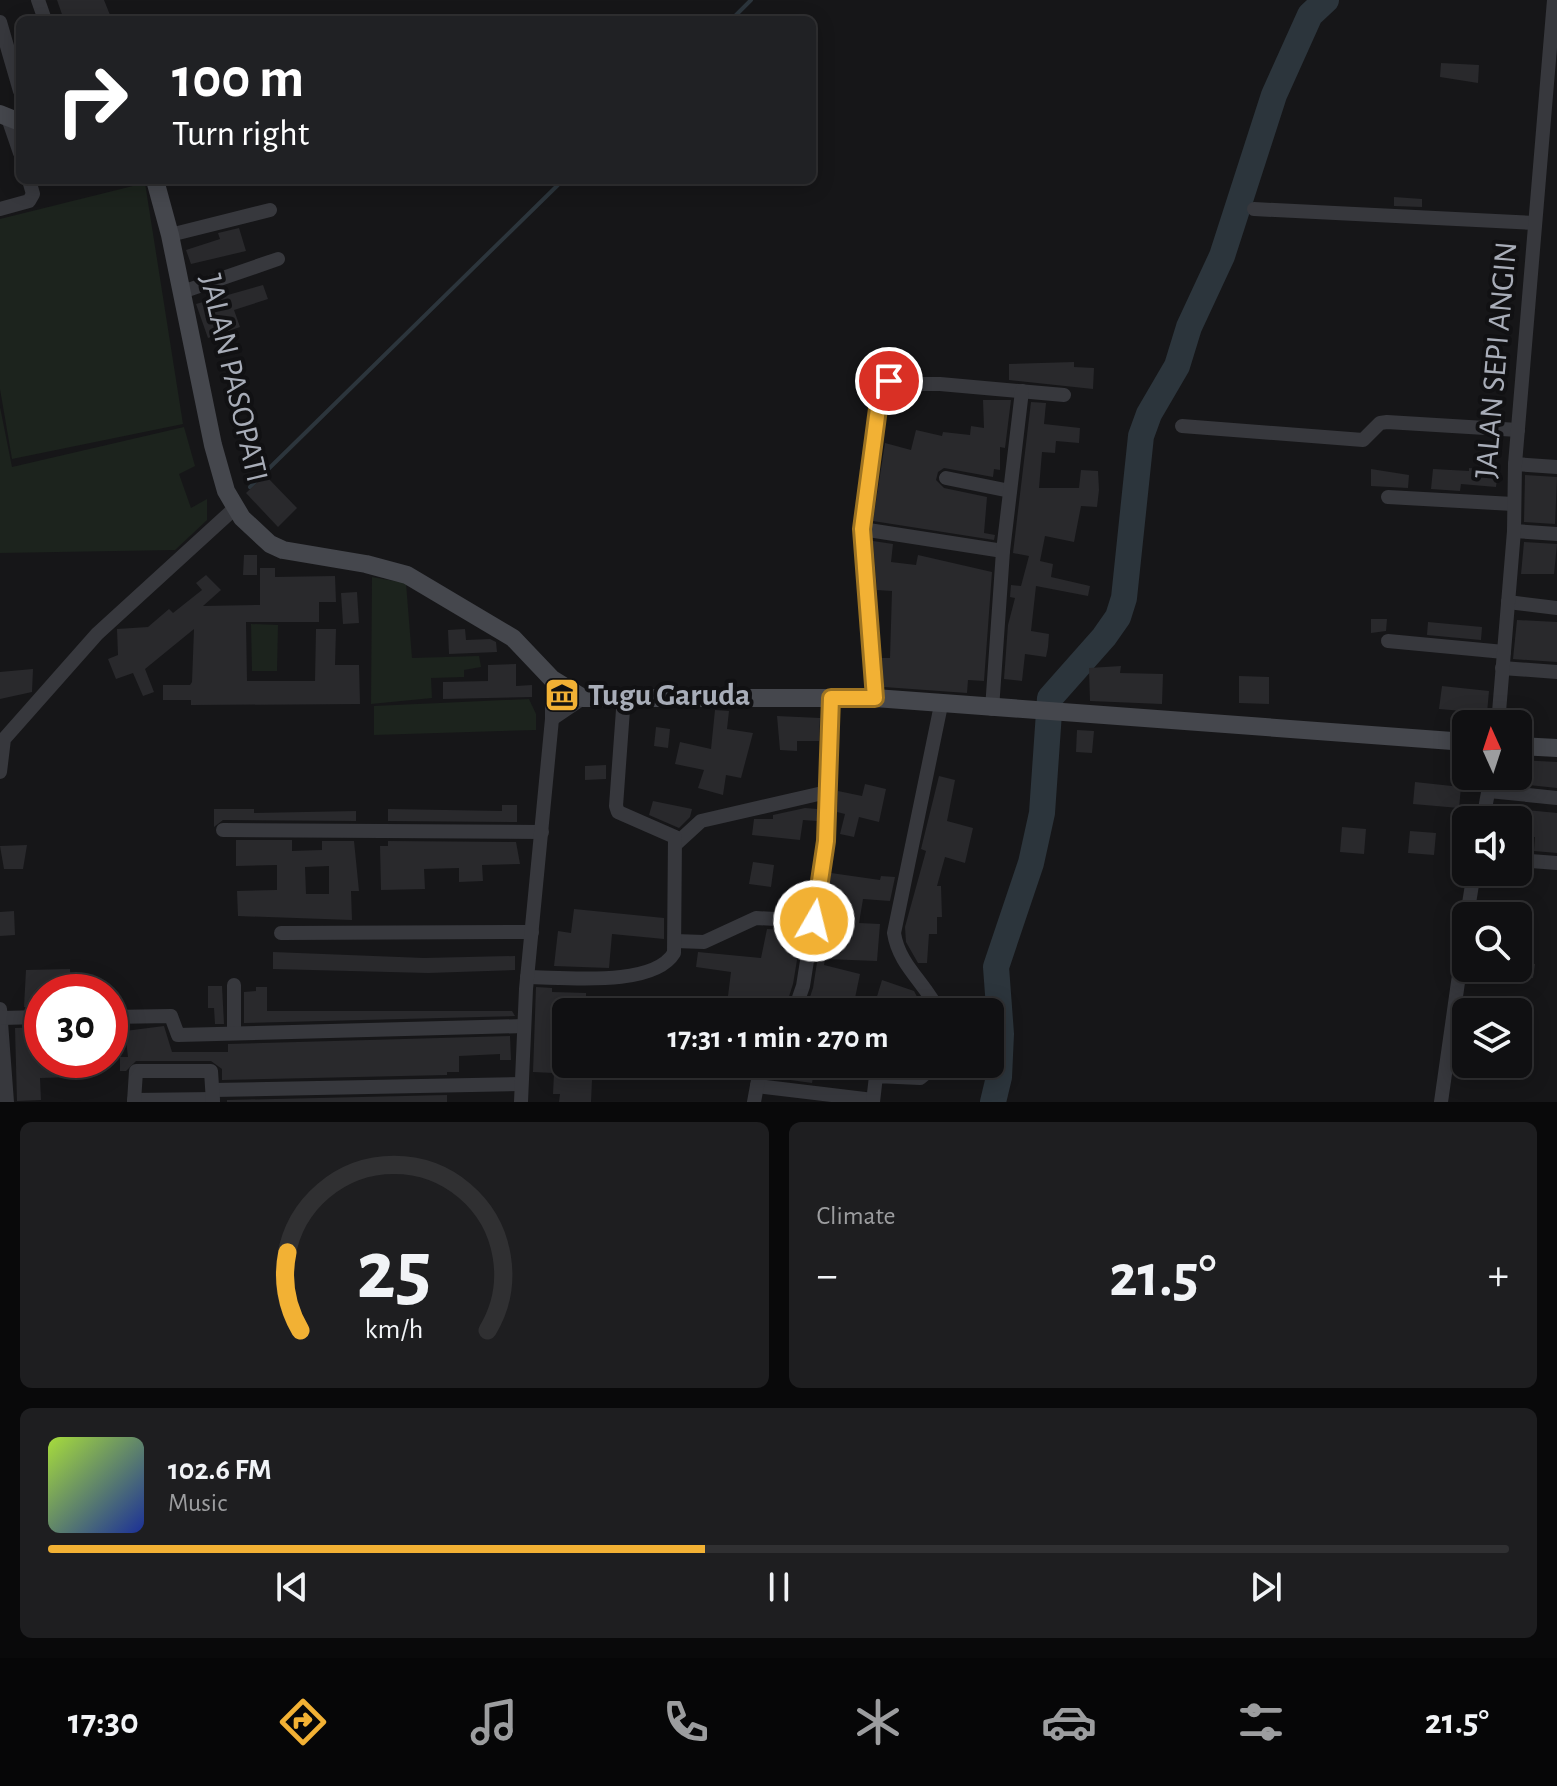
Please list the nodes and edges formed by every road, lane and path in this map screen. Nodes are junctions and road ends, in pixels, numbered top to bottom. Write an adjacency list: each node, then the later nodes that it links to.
1 (1554, 0): 11 (street, JALAN SEPI ANGIN)
2 (0, 22): 3 (street)
3 (16, 77)
4 (10, 119): 5 (street)
5 (16, 139)
6 (30, 184): 8 (street)
7 (156, 184): 12 (street, JALAN PASOPATI)
8 (0, 209)
9 (1254, 209): 11 (street)
10 (270, 210): 12 (street)
11 (1535, 223): 18 (street, JALAN SEPI ANGIN)
12 (170, 235): 14 (street, JALAN PASOPATI)
13 (278, 259): 14 (street)
14 (182, 292): 25 (street, JALAN PASOPATI)
15 (1022, 391): 16 (street); 22 (street); 26 (street)
16 (1064, 395)
17 (1182, 426): 18 (street)
18 (1518, 430): 19 (street, JALAN SEPI ANGIN)
19 (1515, 464): 20 (street); 24 (street, JALAN SEPI ANGIN)
20 (1557, 467)
21 (946, 478): 22 (street)
22 (1010, 491): 29 (street)
23 (1388, 497): 24 (street)
24 (1513, 504): 27 (street, JALAN SEPI ANGIN)
25 (235, 508): 36 (street, JALAN PASOPATI); 45 (street)
26 (862, 529): 29 (street); 40 (street)
27 (1514, 531): 28 (street); 30 (street, JALAN SEPI ANGIN)
28 (1557, 534)
29 (1003, 551): 42 (street)
30 (1508, 602): 31 (street); 33 (street, JALAN SEPI ANGIN)
31 (1557, 608)
32 (1388, 641): 33 (street)
33 (1504, 652): 34 (street, JALAN SEPI ANGIN)
34 (1502, 668): 35 (street); 43 (street, JALAN SEPI ANGIN)
35 (1557, 672)
36 (552, 679): 38 (street, JALAN PASOPATI); 44 (street)
37 (624, 696): 38 (street); 39 (street); 55 (street)
38 (583, 698): 44 (street)
39 (831, 698): 40 (street); 51 (street)
40 (875, 698): 41 (street)
41 (941, 705): 42 (street); 66 (street)
42 (992, 709): 46 (street)
43 (1499, 710)
44 (552, 719): 54 (street)
45 (2, 736): 49 (street)
46 (1452, 741)
47 (1532, 747): 48 (street)
48 (1557, 748)
49 (0, 772)
50 (1519, 790): 52 (street)
51 (827, 792): 55 (street); 58 (street)
52 (1557, 798)
53 (223, 830): 54 (street)
54 (542, 832): 59 (street)
55 (677, 843): 61 (street)
56 (1532, 861): 57 (street)
57 (1557, 863)
58 (814, 921): 61 (street); 65 (street)
59 (532, 932): 60 (street); 62 (street)
60 (281, 933)
61 (675, 941): 62 (street)
62 (527, 977): 71 (street)
63 (1458, 982): 85 (street)
64 (234, 985): 72 (street)
65 (799, 998)
66 (932, 998)
67 (0, 1009): 70 (street)
68 (24, 1017): 70 (street)
69 (128, 1017): 72 (street)
70 (1, 1018): 73 (street)
71 (524, 1026): 72 (street); 76 (street)
72 (234, 1032)
73 (2, 1043): 82 (street)
74 (758, 1078): 77 (street)
75 (876, 1078): 81 (street)
76 (521, 1084): 78 (street); 83 (street)
77 (757, 1086): 81 (street); 84 (street)
78 (346, 1095): 79 (street)
79 (213, 1097): 80 (street); 80 (street)
80 (134, 1101)
81 (873, 1101)
82 (7, 1102)
83 (521, 1102)
84 (754, 1102)
85 (1441, 1102)

